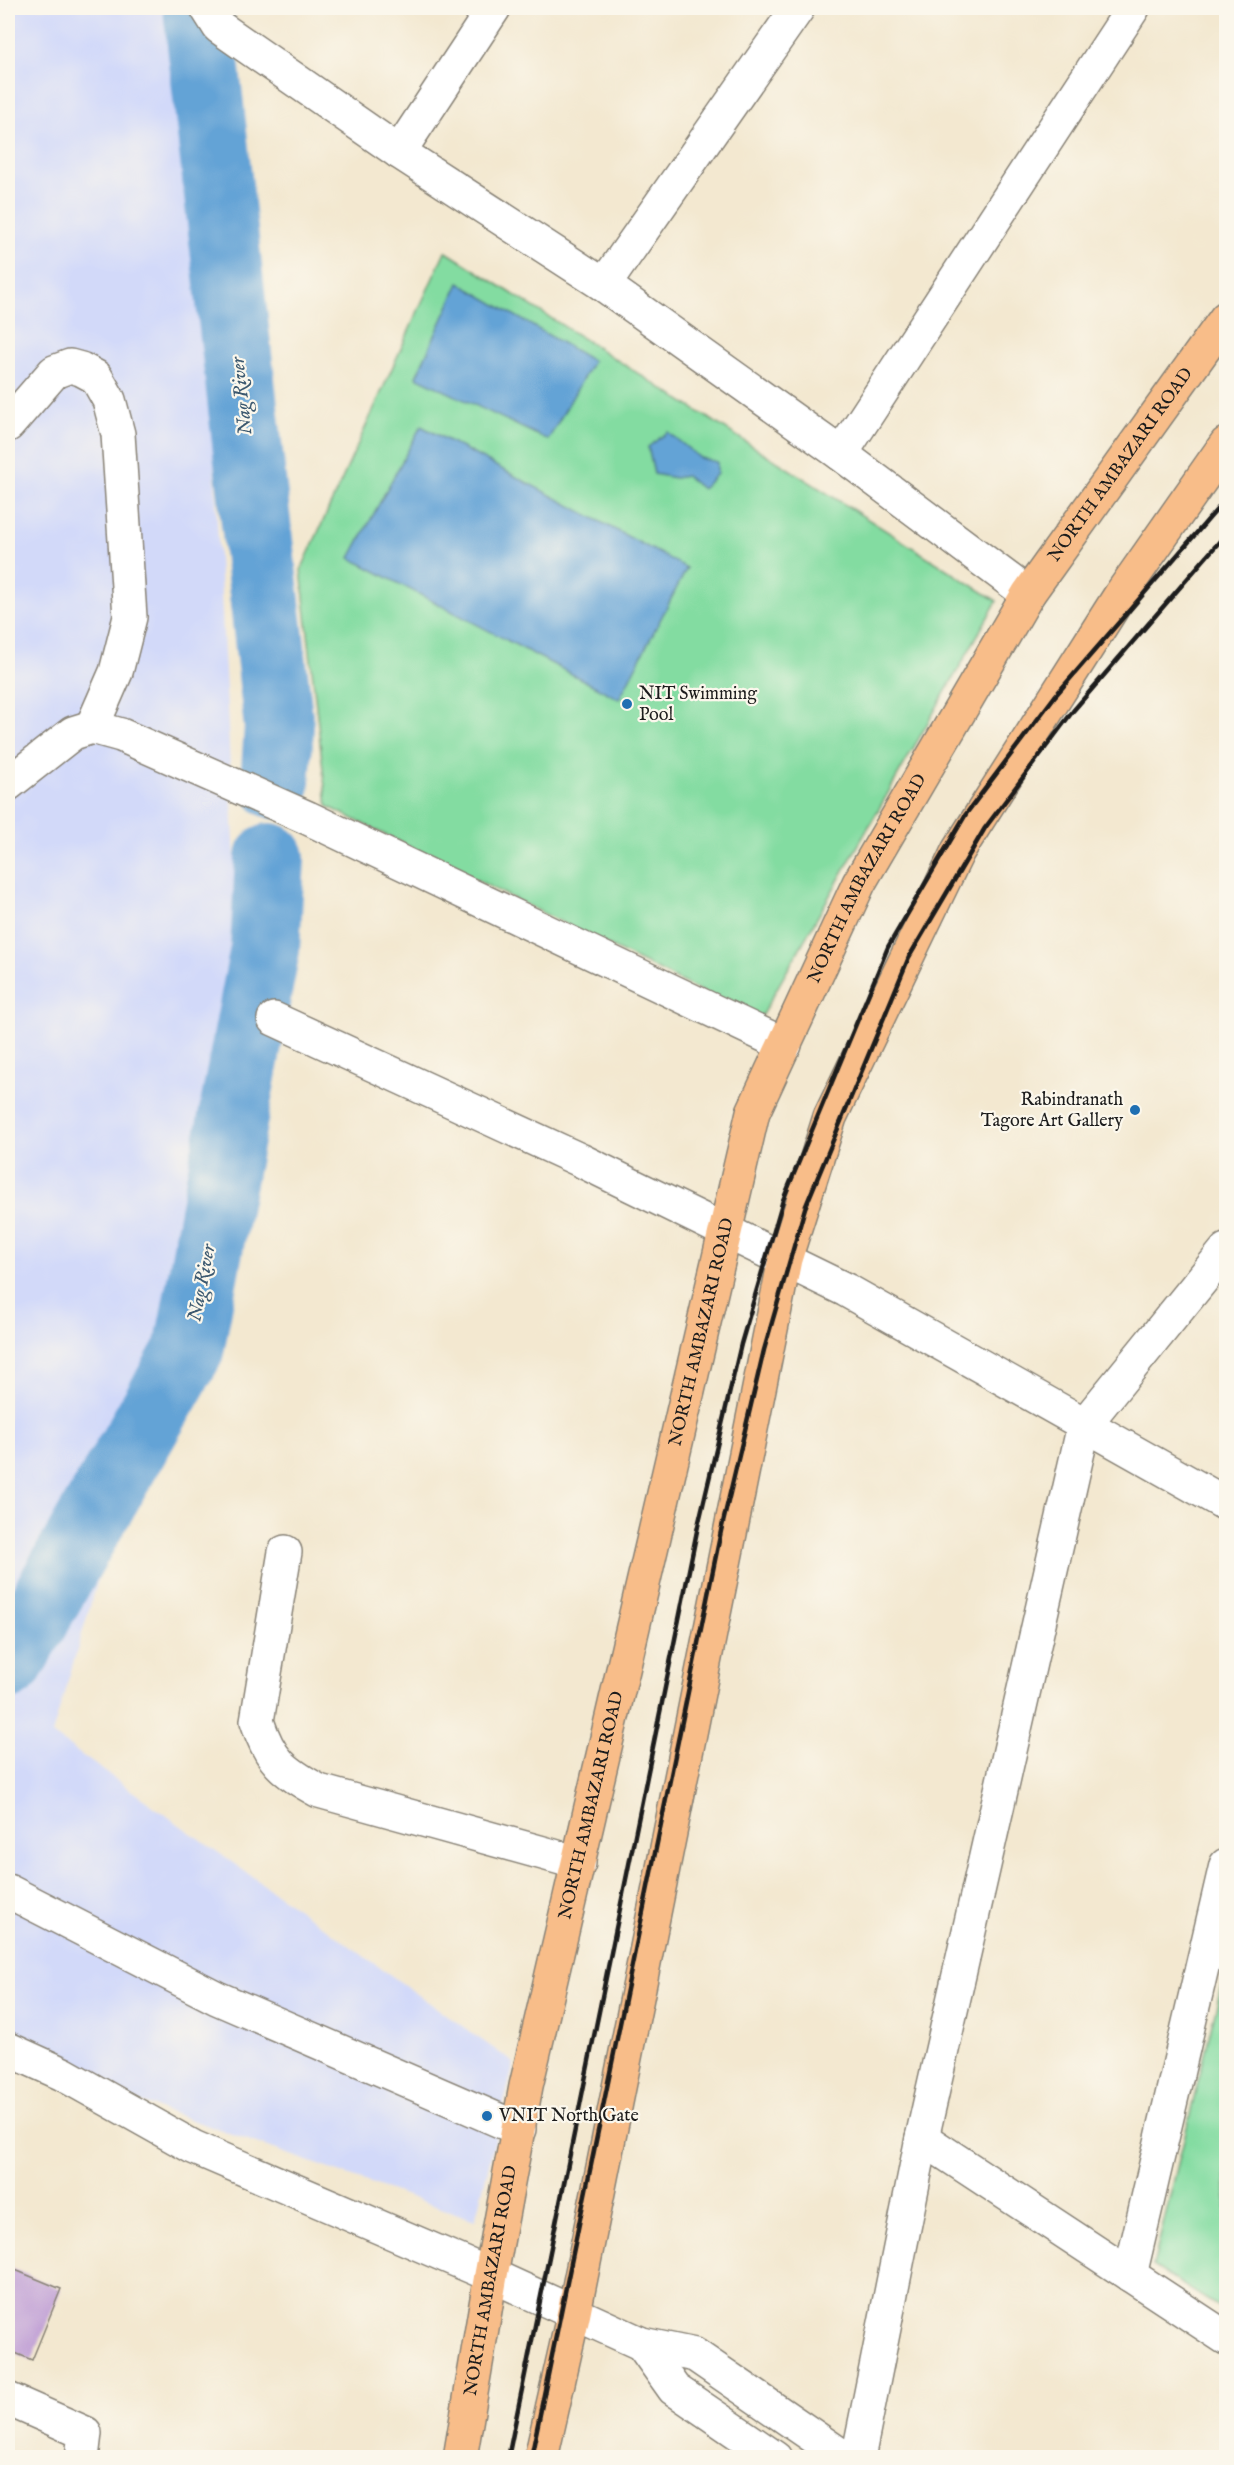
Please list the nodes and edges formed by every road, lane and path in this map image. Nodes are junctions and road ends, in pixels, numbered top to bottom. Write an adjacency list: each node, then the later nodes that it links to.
1 (207, 8): 5 (street)
2 (494, 8): 5 (street)
3 (798, 8): 6 (street)
4 (1133, 8): 10 (street)
5 (399, 152): 6 (street)
6 (604, 285): 10 (street)
7 (1227, 318): 11 (main road, NORTH AMBAZARI ROAD)
8 (8, 425): 12 (street)
9 (1227, 444): 18 (main road)
10 (841, 454): 11 (street)
11 (1028, 594): 15 (main road, NORTH AMBAZARI ROAD)
12 (93, 727): 13 (street); 15 (street)
13 (8, 784)
14 (274, 1019): 16 (street)
15 (785, 1046): 16 (main road, NORTH AMBAZARI ROAD)
16 (724, 1230): 18 (street); 22 (main road, NORTH AMBAZARI ROAD)
17 (1227, 1250): 19 (street)
18 (785, 1259): 19 (street); 30 (main road)
19 (1084, 1425): 20 (street); 27 (street)
20 (1227, 1504)
21 (285, 1552): 22 (street)
22 (579, 1863): 26 (main road, NORTH AMBAZARI ROAD)
23 (1227, 1865): 29 (street)
24 (8, 1891): 26 (street)
25 (8, 2049): 28 (street)
26 (519, 2129): 28 (main road, NORTH AMBAZARI ROAD)
27 (922, 2138): 29 (street); 39 (street)
28 (491, 2275): 30 (street); 35 (main road, NORTH AMBAZARI ROAD)
29 (1130, 2275): 31 (street)
30 (574, 2312): 32 (street); 36 (main road)
31 (1227, 2338)
32 (642, 2344): 37 (street); 38 (street)
33 (8, 2399): 34 (street)
34 (82, 2457)
35 (460, 2457)
36 (541, 2457)
37 (776, 2457)
38 (845, 2457)
39 (858, 2457)

